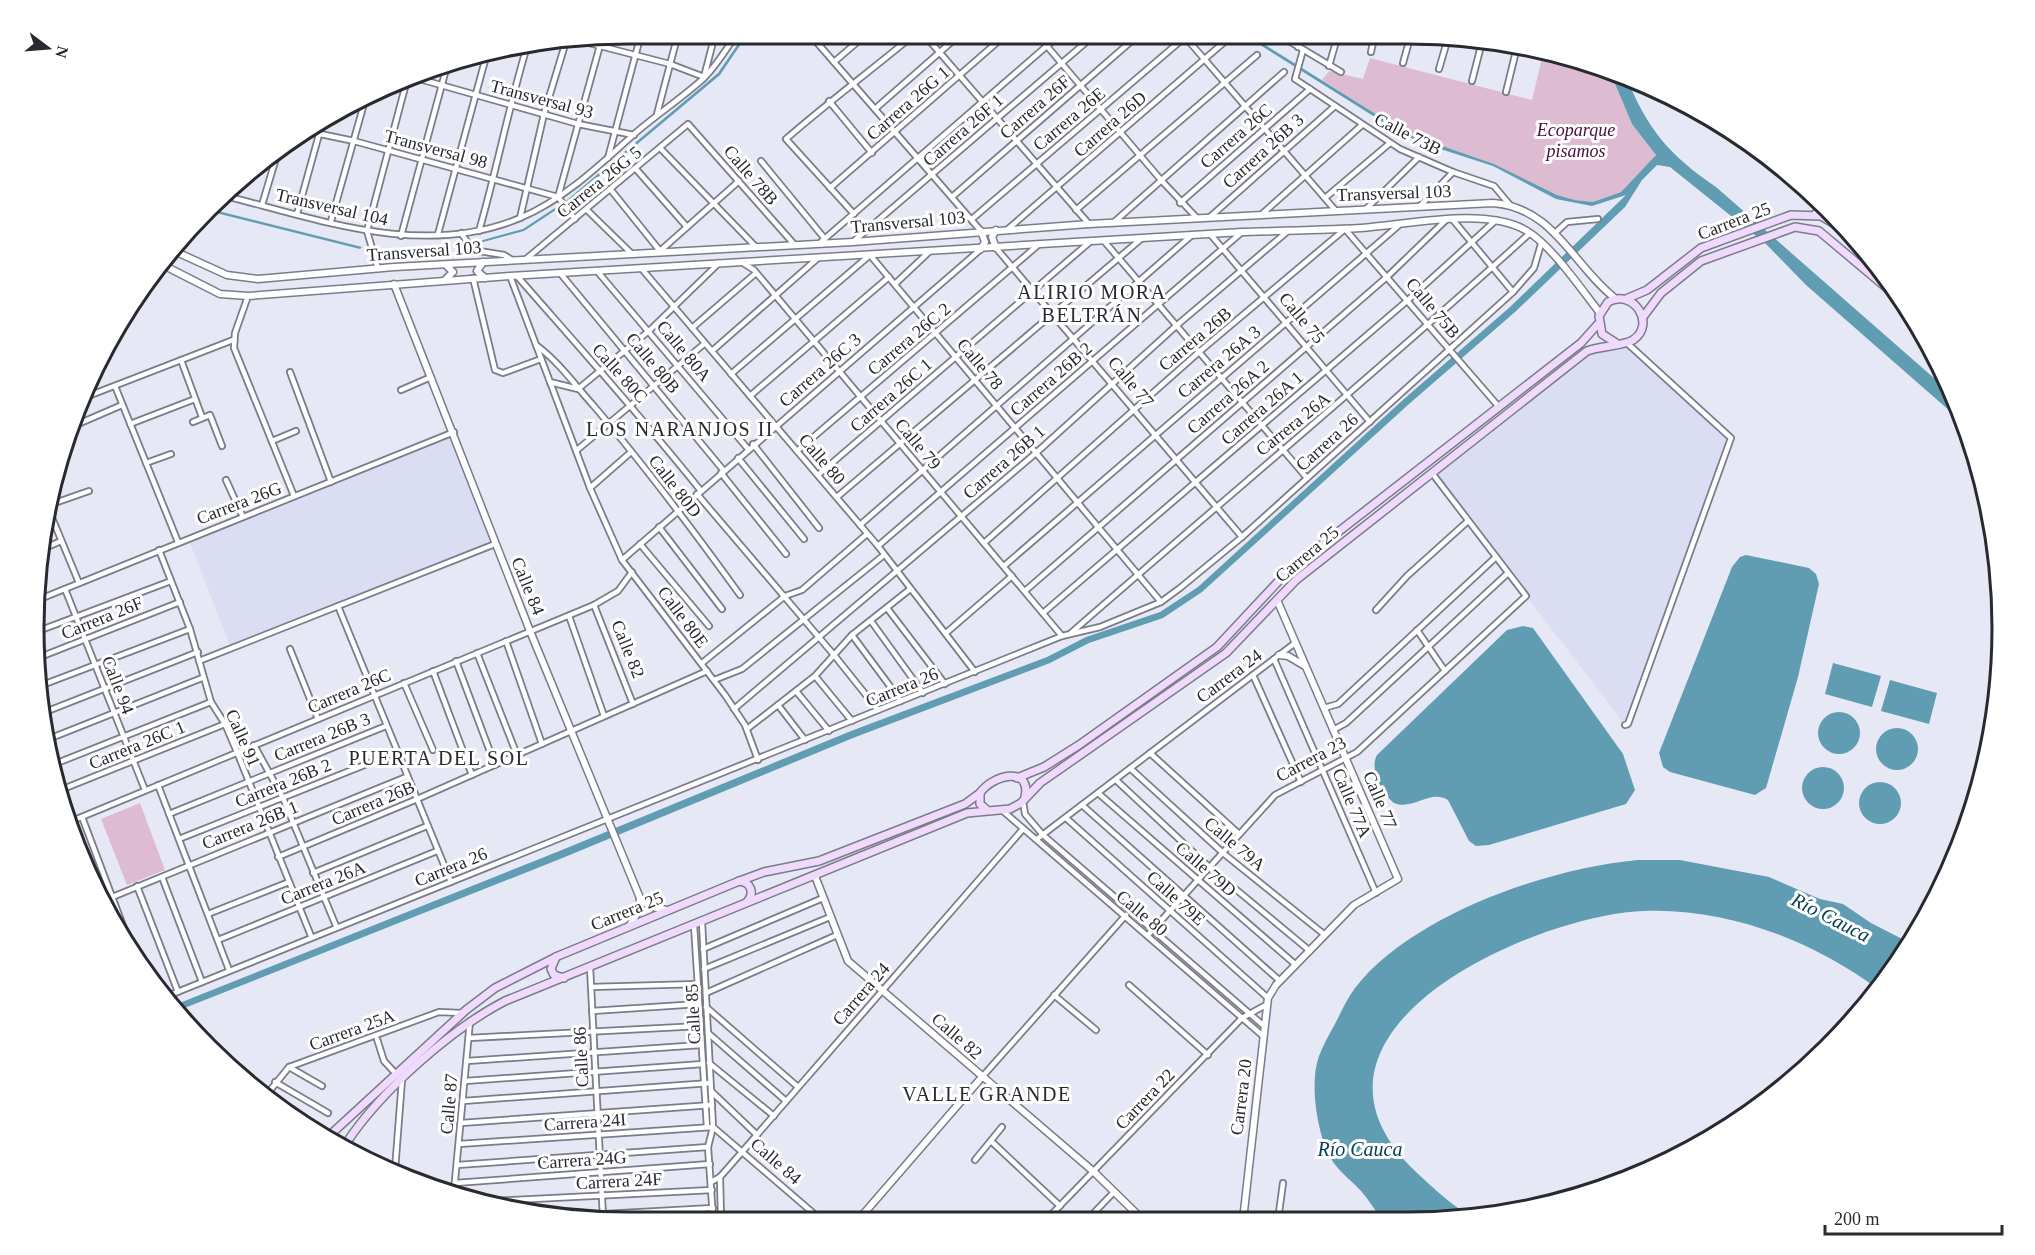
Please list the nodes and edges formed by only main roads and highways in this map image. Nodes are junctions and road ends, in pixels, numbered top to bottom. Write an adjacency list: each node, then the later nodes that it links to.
1 (1824, 219): 3 (main road, Carrera 25)
2 (1876, 279): 4 (main road, Carrera 25)
3 (1626, 299): 4 (main road); 5 (main road, Carrera 25)
4 (1643, 317): 6 (main road, Carrera 25)
5 (1599, 324): 6 (main road); 7 (main road, Carrera 25)
6 (1616, 343): 9 (main road, Carrera 25)
7 (1017, 778): 8 (main road); 9 (main road)
8 (980, 793): 10 (main road); 11 (main road, Carrera 25)
9 (1024, 800): 10 (main road)
10 (988, 811): 12 (main road, Carrera 25)
11 (737, 882): 12 (main road); 13 (main road, Carrera 25)
12 (745, 904): 14 (main road, Carrera 25)
13 (558, 956): 14 (main road); 15 (main road, Carrera 25)
14 (567, 977): 15 (main road, Carrera 25)
15 (400, 1077): 16 (main road, Carrera 25); 17 (main road, Carrera 25)
16 (334, 1132)
17 (349, 1141)

